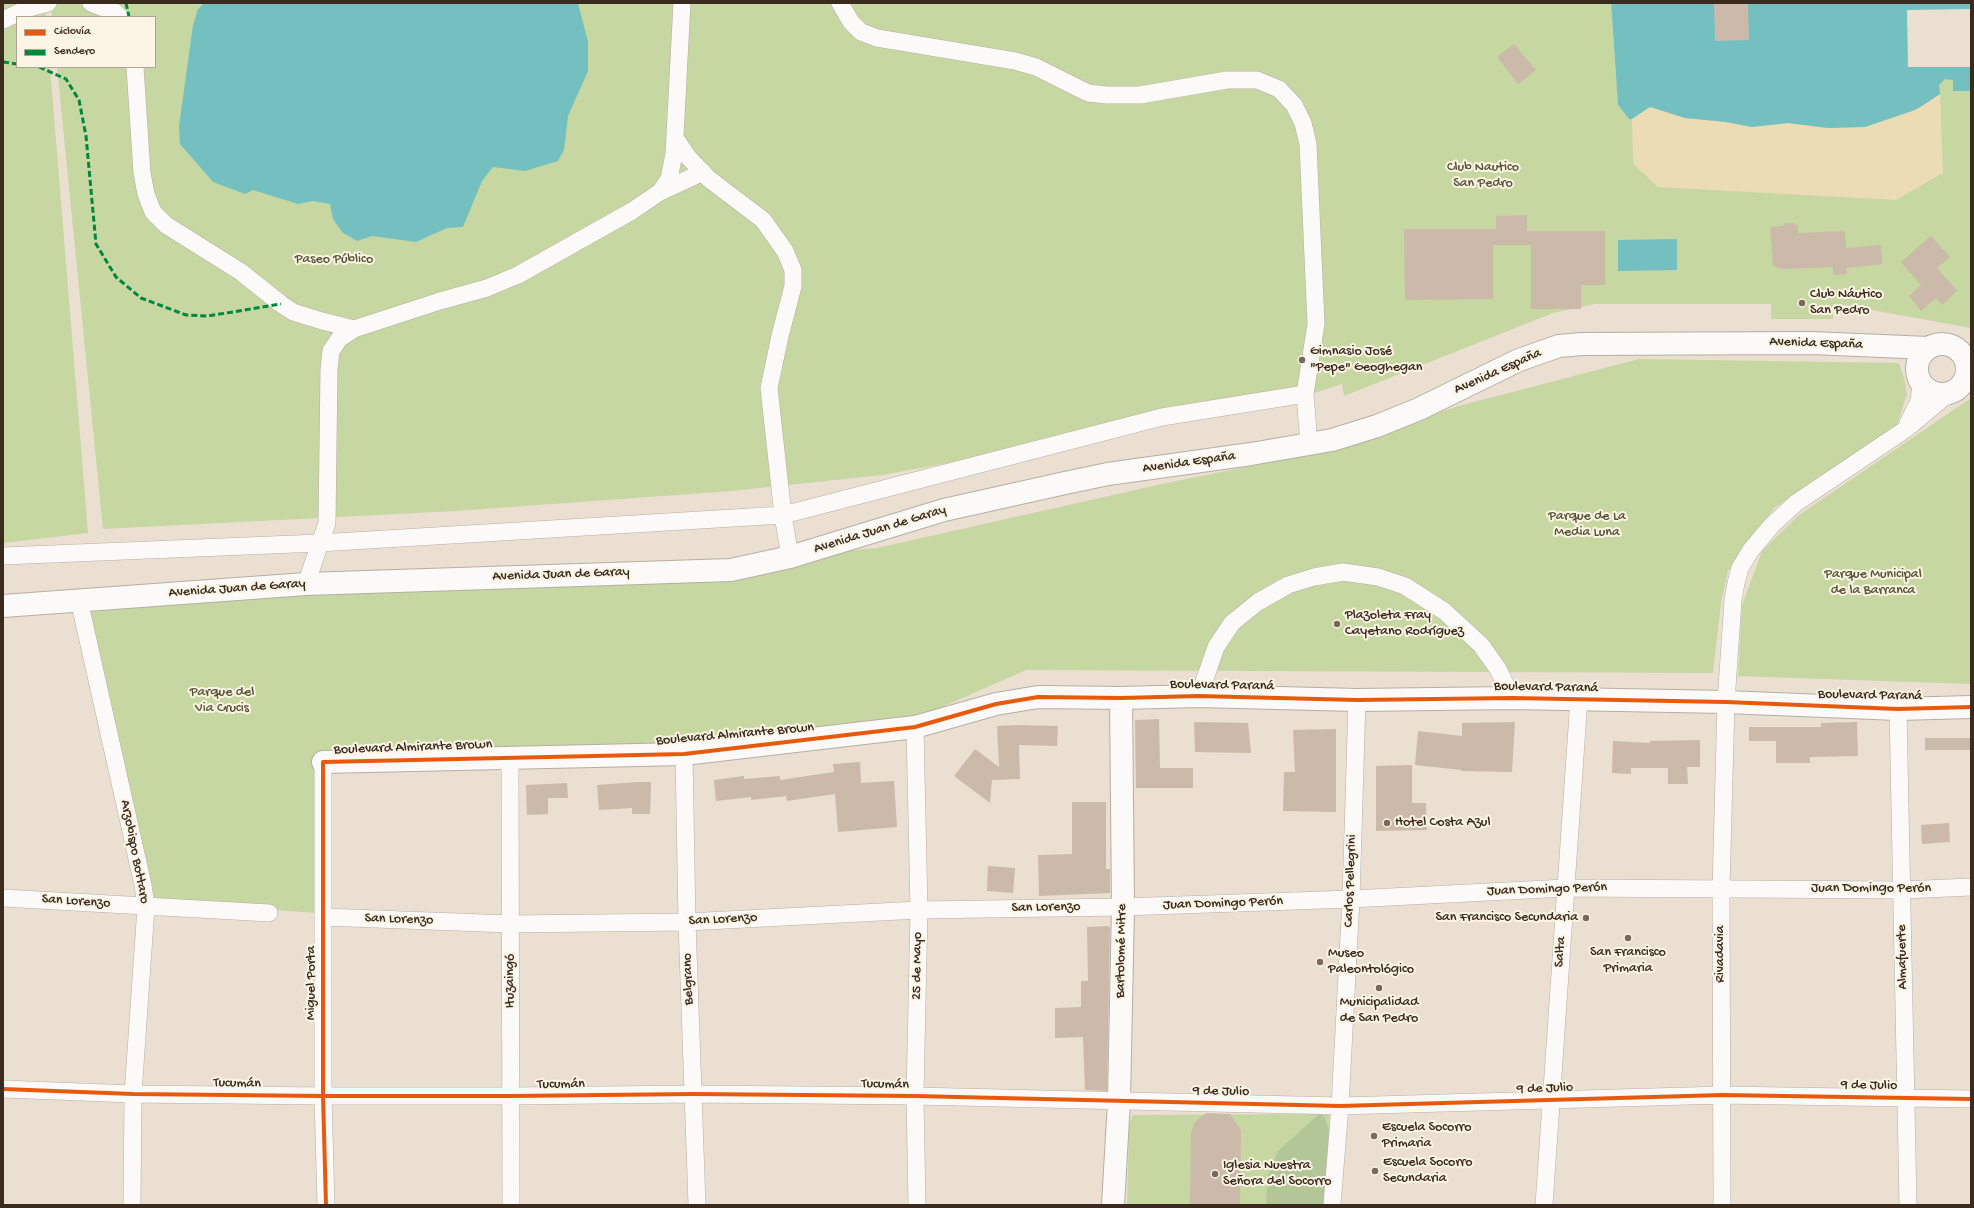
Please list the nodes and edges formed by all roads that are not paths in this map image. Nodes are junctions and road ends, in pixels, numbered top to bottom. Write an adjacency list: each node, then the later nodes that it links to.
1 (48, 3): 6 (street)
2 (91, 3): 5 (street)
3 (682, 3): 8 (street)
4 (840, 3): 16 (street)
5 (119, 16)
6 (3, 20)
7 (135, 68): 11 (street)
8 (675, 138): 9 (street); 10 (street)
9 (703, 172): 10 (street); 21 (street)
10 (660, 192): 11 (street)
11 (354, 329): 22 (street)
12 (1922, 354): 13 (main road, Avenida España); 15 (main road); 19 (main road, Avenida España)
13 (1968, 357): 14 (main road, Avenida España)
14 (1968, 379): 17 (main road, Avenida España)
15 (1921, 384): 17 (main road); 18 (street)
16 (1305, 394): 19 (street); 21 (street)
17 (1948, 394): 18 (street)
18 (1906, 429): 33 (street, Rivadavia)
19 (1309, 444): 20 (main road, Avenida España)
20 (1108, 474): 24 (main road, Avenida Juan de Garay)
21 (783, 515): 22 (street); 24 (street)
22 (319, 543): 23 (street); 25 (street)
23 (3, 556)
24 (790, 557): 25 (main road, Avenida Juan de Garay)
25 (306, 584): 26 (main road, Avenida Juan de Garay)
26 (79, 600): 27 (main road, Avenida Juan de Garay); 46 (street, Arzobispo Bottaro)
27 (3, 606)
28 (1200, 696): 29 (main road, Boulevard Paraná); 30 (street); 32 (main road, Boulevard Paraná)
29 (1121, 698): 36 (main road, Boulevard Almirante Brown); 47 (main road, Bartolomé Mitre)
30 (1512, 698): 31 (main road, Boulevard Paraná); 32 (main road, Boulevard Paraná)
31 (1579, 699): 33 (main road, Boulevard Paraná); 41 (street, Salta)
32 (1357, 700): 45 (street, Carlos Pellegrini)
33 (1726, 702): 35 (main road, Boulevard Paraná); 42 (street, Rivadavia)
34 (1971, 707): 35 (main road, Boulevard Paraná)
35 (1898, 709): 43 (street, Almafuerte)
36 (915, 727): 37 (main road, Boulevard Almirante Brown); 48 (street, 25 de Mayo)
37 (684, 754): 38 (main road, Boulevard Almirante Brown); 51 (street, Belgrano)
38 (510, 757): 39 (main road, Boulevard Almirante Brown); 52 (street, Ituzaingó)
39 (323, 762): 50 (street, Miguel Porta)
40 (1971, 887): 43 (street, Juan Domingo Perón)
41 (1566, 888): 42 (street, Juan Domingo Perón); 45 (street, Juan Domingo Perón); 61 (street, Salta)
42 (1721, 889): 43 (street, Juan Domingo Perón); 56 (street, Rivadavia)
43 (1902, 890): 60 (street, Almafuerte)
44 (3, 898): 46 (street, San Lorenzo)
45 (1351, 899): 47 (street, Juan Domingo Perón); 64 (street, Carlos Pellegrini)
46 (146, 907): 49 (street, San Lorenzo); 54 (street, Arzobispo Bottaro)
47 (1123, 907): 48 (street, San Lorenzo); 63 (main road, Bartolomé Mitre)
48 (919, 910): 51 (street, San Lorenzo); 59 (street, 25 de Mayo)
49 (269, 913)
50 (322, 918): 52 (street, San Lorenzo); 57 (street, Miguel Porta)
51 (687, 922): 52 (street, San Lorenzo); 55 (street, Belgrano)
52 (510, 924): 58 (street, Ituzaingó)
53 (3, 1089): 54 (street, Tucumán)
54 (133, 1094): 57 (street, Tucumán); 65 (street, Arzobispo Bottaro)
55 (694, 1094): 58 (street, Tucumán); 59 (street, Tucumán); 68 (street, Belgrano)
56 (1722, 1095): 60 (street, 9 de Julio); 61 (street, 9 de Julio); 73 (street, Rivadavia)
57 (323, 1096): 58 (street, Tucumán); 66 (street, Miguel Porta)
58 (511, 1096): 67 (street, Ituzaingó)
59 (915, 1096): 63 (street, Tucumán); 69 (street, 25 de Mayo)
60 (1906, 1098): 62 (street, 9 de Julio); 74 (street, Almafuerte)
61 (1550, 1100): 64 (street, 9 de Julio); 72 (street, Salta)
62 (1971, 1100)
63 (1119, 1101): 64 (street, 9 de Julio); 70 (main road, Bartolomé Mitre)
64 (1340, 1106): 71 (street, Carlos Pellegrini)
65 (132, 1205)
66 (326, 1205)
67 (511, 1205)
68 (696, 1205)
69 (916, 1205)
70 (1114, 1205)
71 (1332, 1205)
72 (1544, 1205)
73 (1722, 1205)
74 (1908, 1205)

